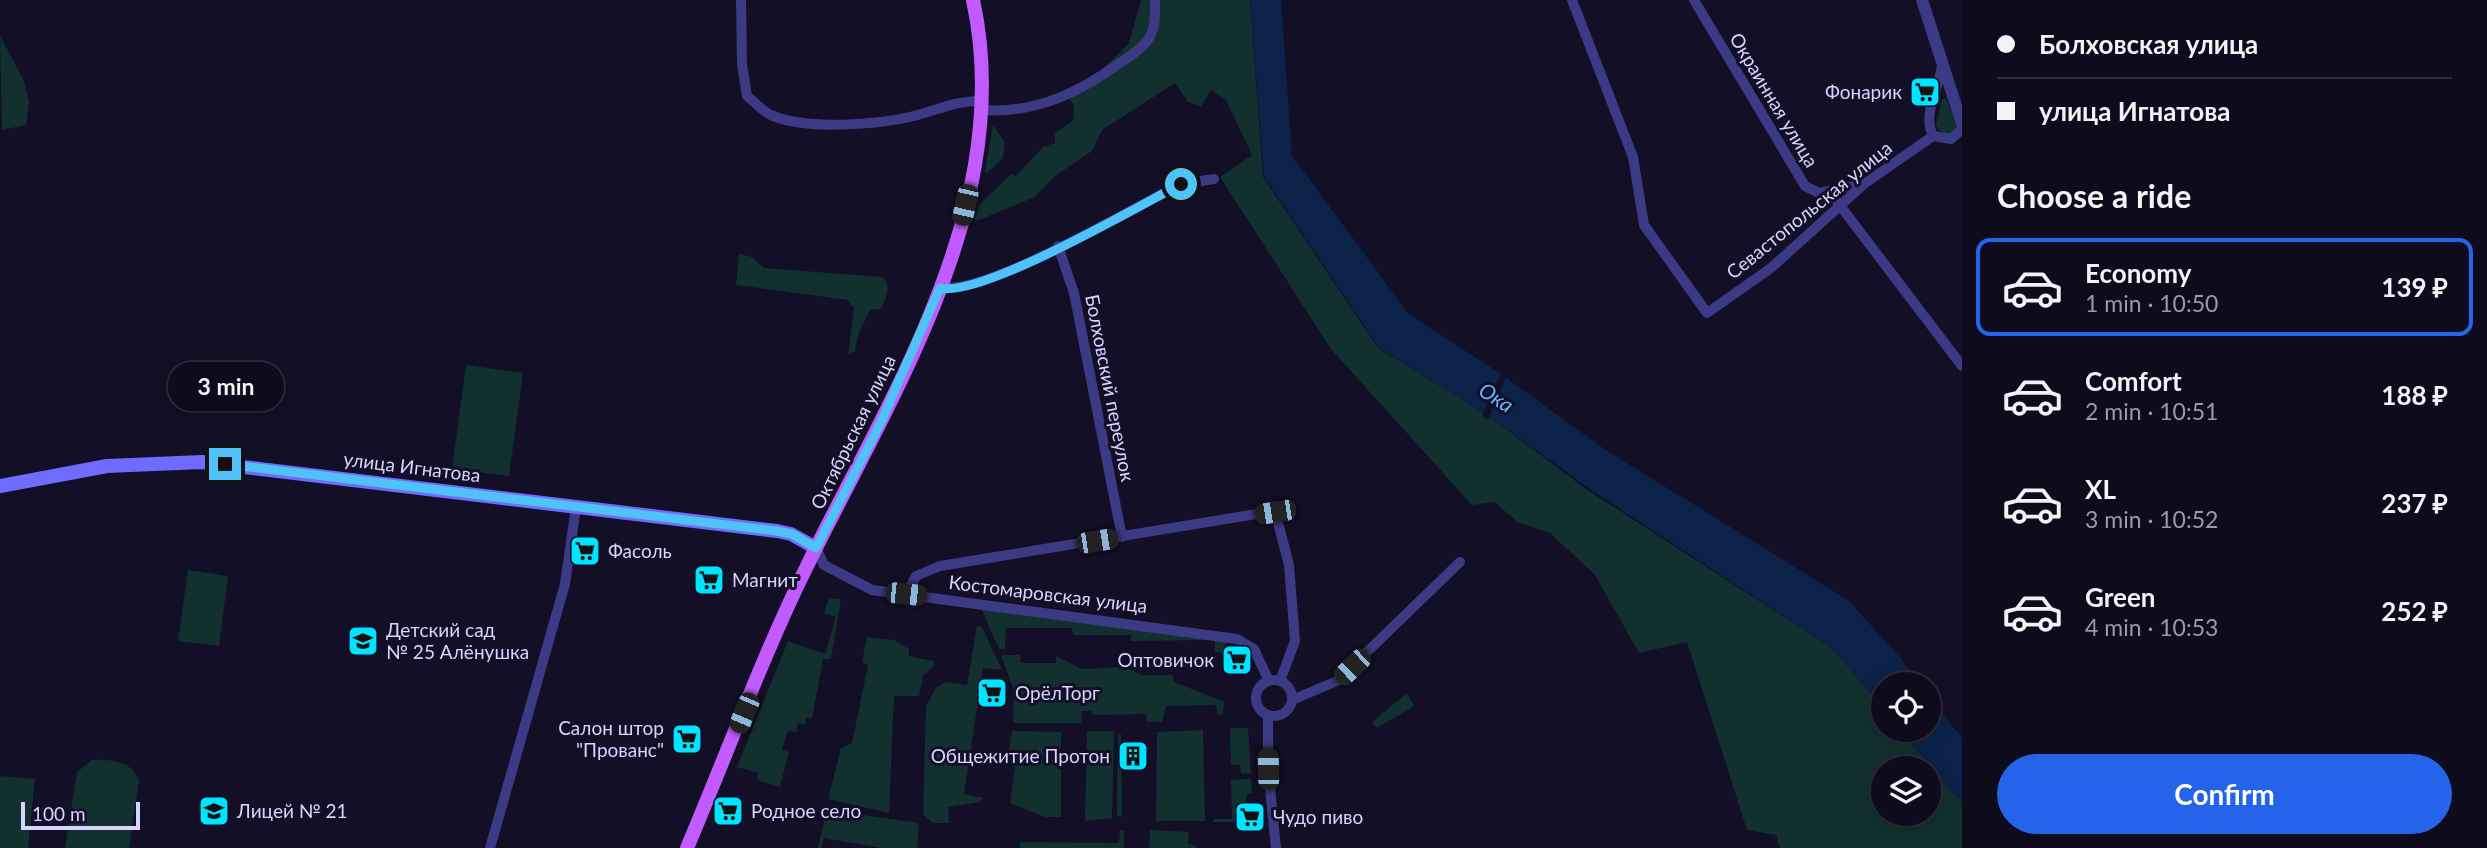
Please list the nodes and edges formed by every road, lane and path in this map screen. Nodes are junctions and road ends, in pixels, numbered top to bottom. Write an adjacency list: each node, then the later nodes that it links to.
1 (741, 0): 8 (street)
2 (973, 0): 8 (main road, Октябрьская улица)
3 (1155, 0): 8 (street)
4 (1572, 0): 14 (street, Севастопольская улица)
5 (1694, 0): 13 (street, Окраинная улица)
6 (1922, 0): 7 (street)
7 (1942, 66): 9 (street); 10 (street)
8 (981, 105): 16 (main road, Октябрьская улица)
9 (1962, 127): 10 (street)
10 (1933, 136): 12 (street, Севастопольская улица)
11 (1214, 179): 15 (street)
12 (1864, 184): 13 (street); 14 (street, Севастопольская улица)
13 (1829, 191): 14 (street)
14 (1840, 208): 17 (street)
15 (1058, 246): 16 (street); 20 (street, Болховский переулок)
16 (940, 288): 21 (main road, Октябрьская улица)
17 (1962, 366)
18 (0, 486): 19 (main road, улица Игнатова)
19 (576, 507): 21 (main road, улица Игнатова); 27 (street)
20 (1122, 537): 23 (street); 24 (street)
21 (816, 548): 23 (street, Костомаровская улица); 28 (main road, Октябрьская улица)
22 (1460, 562): 25 (street)
23 (906, 594): 24 (street, Костомаровская улица)
24 (1275, 681): 25 (street); 26 (street)
25 (1292, 700): 26 (street)
26 (1269, 715): 29 (street)
27 (490, 848)
28 (687, 848)
29 (1276, 848)

